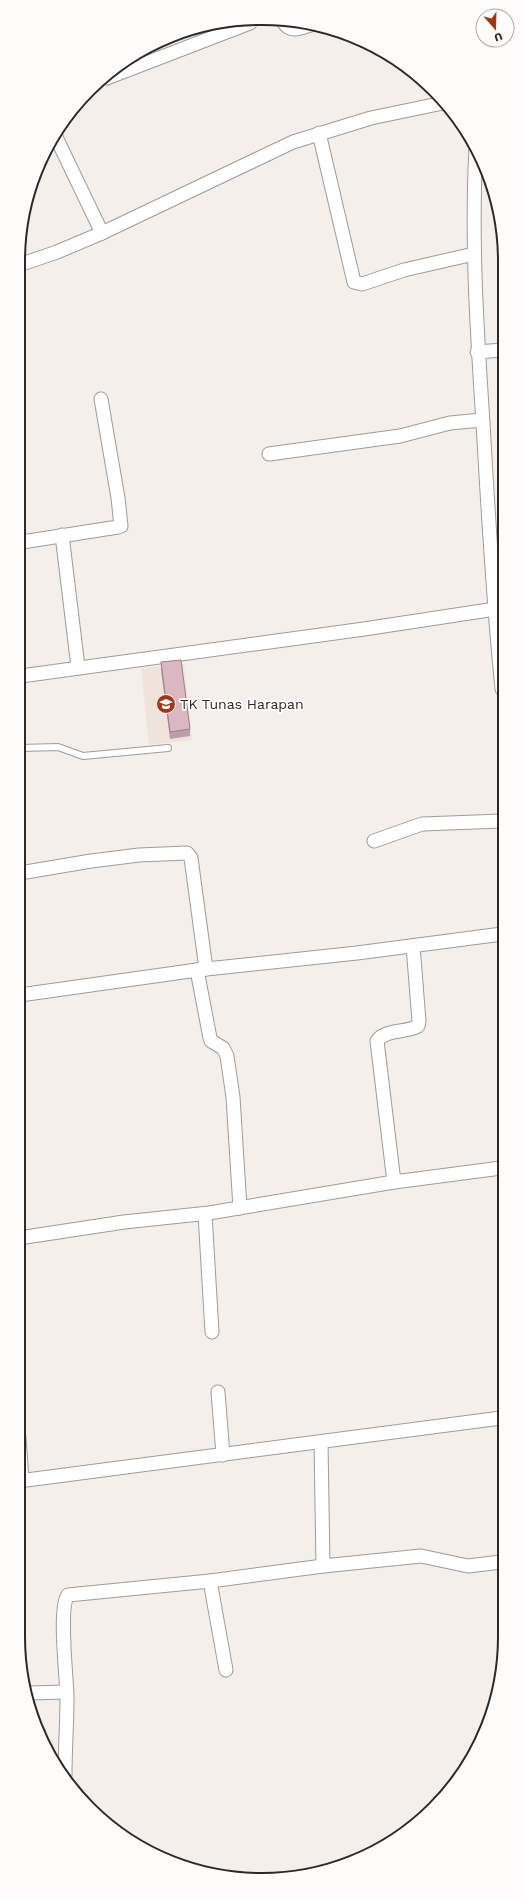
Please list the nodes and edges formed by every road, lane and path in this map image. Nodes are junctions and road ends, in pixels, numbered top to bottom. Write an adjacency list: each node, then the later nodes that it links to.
1 (241, 26): 4 (street)
2 (287, 27): 3 (street)
3 (299, 28)
4 (119, 74)
5 (437, 104): 6 (street)
6 (319, 133): 9 (street); 10 (street)
7 (58, 141): 9 (street)
8 (476, 161): 10 (street)
9 (102, 233): 11 (street)
10 (474, 254): 13 (street)
11 (25, 263)
12 (498, 350): 13 (street)
13 (477, 352): 15 (street)
14 (101, 399): 17 (street)
15 (482, 420): 16 (street); 19 (street)
16 (269, 454)
17 (62, 535): 18 (street); 20 (street)
18 (25, 541)
19 (498, 609): 20 (street)
20 (78, 668): 21 (street)
21 (25, 675)
22 (25, 748): 23 (lane)
23 (168, 748)
24 (498, 821): 25 (street)
25 (374, 841)
26 (25, 872): 29 (street)
27 (498, 935): 28 (street)
28 (413, 946): 29 (street); 32 (street)
29 (202, 970): 30 (street); 33 (street)
30 (25, 994)
31 (498, 1168): 32 (street)
32 (394, 1182): 33 (street)
33 (240, 1208): 34 (street)
34 (205, 1214): 35 (street); 36 (street)
35 (25, 1237)
36 (212, 1332)
37 (218, 1392): 40 (street)
38 (498, 1418): 39 (street)
39 (321, 1442): 40 (street); 43 (street)
40 (223, 1455): 41 (street)
41 (25, 1480)
42 (498, 1562): 43 (street)
43 (323, 1566): 44 (street)
44 (210, 1581): 45 (street); 46 (street)
45 (226, 1670)
46 (66, 1692): 47 (street); 48 (street)
47 (32, 1693)
48 (65, 1768)

